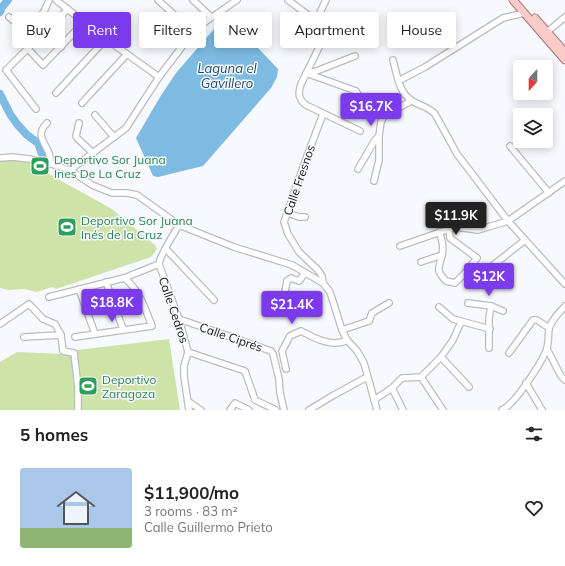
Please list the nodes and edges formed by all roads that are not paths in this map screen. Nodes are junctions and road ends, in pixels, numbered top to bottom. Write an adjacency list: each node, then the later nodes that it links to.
1 (49, 0): 17 (street)
2 (56, 0): 10 (street)
3 (158, 0): 12 (street)
4 (193, 0): 18 (street)
5 (238, 0): 18 (street)
6 (288, 0): 13 (street)
7 (326, 0): 14 (street)
8 (513, 0): 16 (main road)
9 (519, 0): 21 (main road)
10 (68, 9): 11 (street); 15 (street)
11 (65, 12)
12 (171, 12)
13 (304, 12)
14 (320, 12)
15 (73, 13)
16 (524, 13): 35 (main road); 38 (street)
17 (9, 17)
18 (211, 17): 20 (street)
19 (565, 17): 21 (street)
20 (206, 21)
21 (547, 32): 31 (main road)
22 (73, 34): 23 (street)
23 (65, 43)
24 (29, 48): 42 (street)
25 (60, 48): 30 (street)
26 (98, 48): 39 (street)
27 (119, 48): 32 (street)
28 (181, 48): 37 (street)
29 (318, 48): 36 (street)
30 (31, 52)
31 (565, 52)
32 (127, 54): 37 (street); 41 (street)
33 (355, 56): 36 (street)
34 (393, 60): 40 (street)
35 (565, 60)
36 (306, 73): 43 (street); 45 (street)
37 (159, 77): 50 (street)
38 (402, 79)
39 (56, 93)
40 (411, 101): 45 (street); 62 (street)
41 (82, 103)
42 (36, 109)
43 (323, 114): 48 (street); 60 (street, Calle Fresnos)
44 (95, 115): 50 (street)
45 (384, 116): 49 (street)
46 (47, 123): 54 (street)
47 (79, 123): 52 (street)
48 (360, 131)
49 (379, 136): 55 (street); 57 (street)
50 (114, 137): 52 (street)
51 (510, 146): 59 (street)
52 (93, 153): 56 (street)
53 (0, 158): 54 (street)
54 (51, 164): 56 (street)
55 (358, 169)
56 (70, 170): 63 (street)
57 (374, 181)
58 (565, 181): 59 (street)
59 (549, 193): 62 (street)
60 (288, 213): 61 (street); 76 (street, Calle Fresnos)
61 (305, 217)
62 (508, 221): 64 (street); 66 (street)
63 (179, 225): 68 (street); 73 (street)
64 (449, 228): 65 (street); 69 (street)
65 (439, 232): 67 (street); 69 (street)
66 (525, 240): 72 (street); 77 (street)
67 (400, 246)
68 (166, 249): 71 (street); 81 (street)
69 (442, 255): 70 (street)
70 (421, 262)
71 (159, 264): 74 (street); 88 (street, Calle Cedros)
72 (491, 267)
73 (305, 273): 76 (street); 80 (street)
74 (124, 278): 75 (street); 93 (street)
75 (106, 282): 78 (street); 93 (street)
76 (323, 283): 94 (street, Calle Fresnos)
77 (565, 284)
78 (79, 289): 79 (street); 95 (street)
79 (50, 297)
80 (284, 297)
81 (214, 300)
82 (389, 303): 94 (street)
83 (468, 303): 84 (street)
84 (491, 306): 87 (street); 92 (street)
85 (565, 306): 91 (street)
86 (439, 307): 89 (street)
87 (503, 312)
88 (179, 318): 102 (street, Calle Cedros); 120 (street, Calle Ciprés)
89 (461, 322): 92 (street); 104 (street)
90 (0, 324): 96 (street)
91 (550, 328): 101 (street); 103 (street)
92 (490, 329): 100 (street)
93 (123, 330): 95 (street)
94 (342, 330): 99 (street, Calle Fresnos)
95 (95, 334): 98 (street)
96 (60, 335): 97 (street); 114 (street)
97 (24, 337)
98 (75, 337)
99 (347, 340): 105 (street); 106 (street, Calle Fresnos)
100 (489, 348)
101 (547, 349): 108 (street); 109 (street)
102 (188, 352): 113 (street, Calle Cedros); 119 (street)
103 (509, 353)
104 (441, 358): 107 (street); 110 (street)
105 (286, 368)
106 (367, 377): 112 (street, Calle Fresnos); 121 (street)
107 (421, 377): 111 (street); 124 (street)
108 (565, 380)
109 (526, 383): 125 (street); 126 (street)
110 (469, 387)
111 (392, 388): 112 (street); 123 (street)
112 (374, 400): 122 (street, Calle Fresnos)
113 (189, 402): 115 (street, Calle Cedros); 116 (street)
114 (78, 410)
115 (189, 410)
116 (201, 410)
117 (230, 410): 118 (street)
118 (249, 410)
119 (276, 410)
120 (284, 410)
121 (309, 410)
122 (378, 410)
123 (403, 410)
124 (443, 410)
125 (502, 410)
126 (542, 410)

